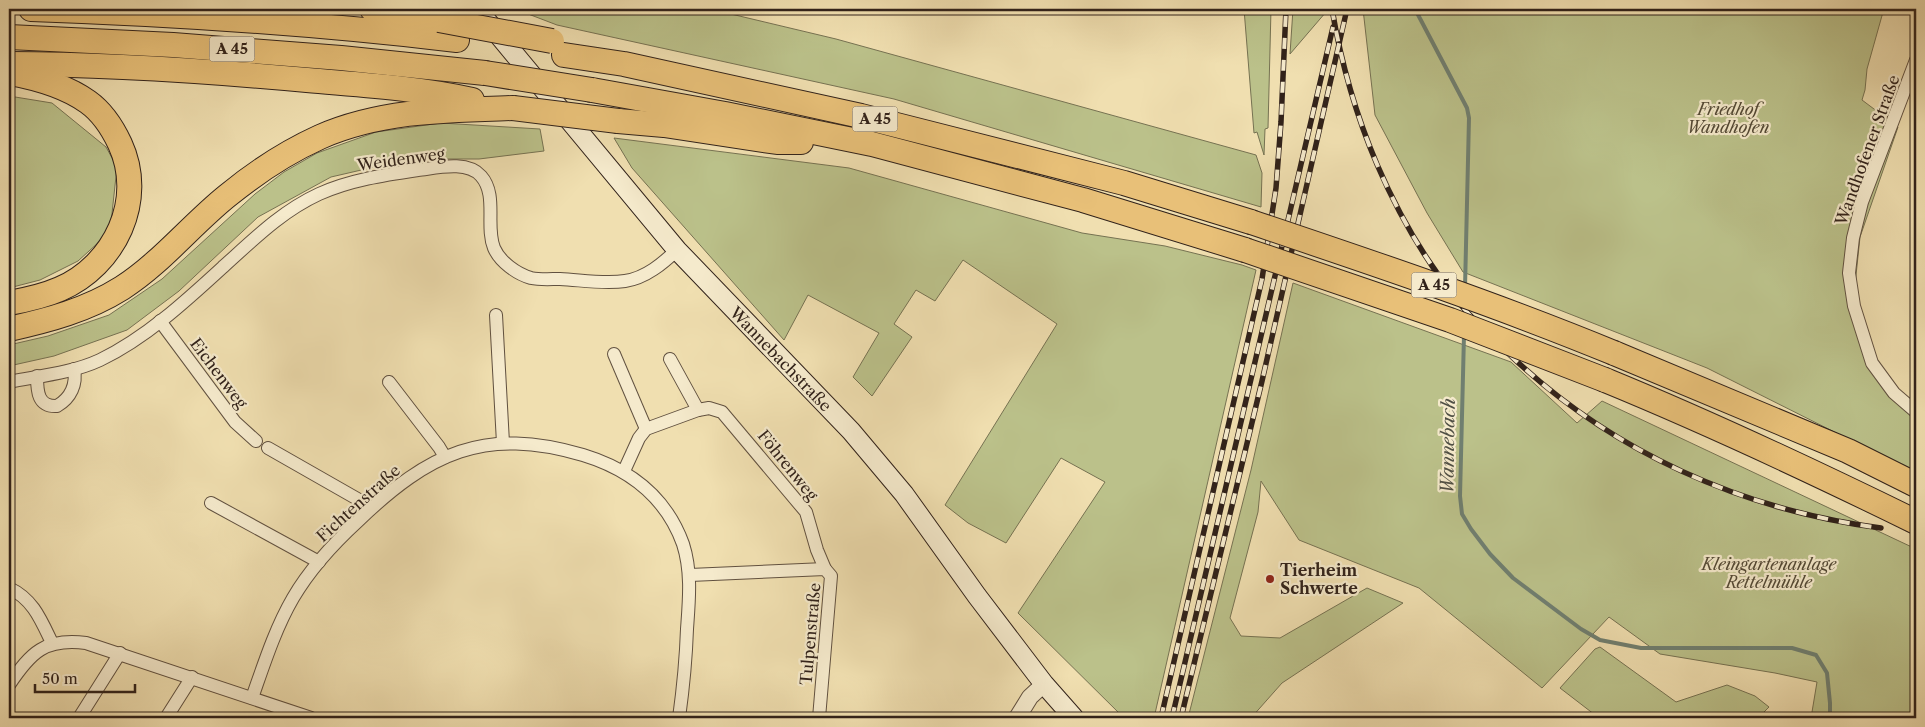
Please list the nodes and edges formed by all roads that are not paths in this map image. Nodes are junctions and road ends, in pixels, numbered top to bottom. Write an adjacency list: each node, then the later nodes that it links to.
1 (32, 9): 5 (highway, A 45)
2 (372, 9): 5 (highway, bridge)
3 (476, 9): 11 (main road, Wannebachstraße)
4 (9, 37): 10 (highway, A 45, bridge)
5 (558, 48): 30 (highway, A 45, bridge)
6 (1916, 60): 23 (street, Wandhofener Straße)
7 (9, 64): 9 (highway)
8 (9, 73): 12 (highway)
9 (513, 108): 10 (highway, bridge); 15 (highway)
10 (872, 144): 33 (highway, A 45, bridge)
11 (677, 250): 14 (street, Weidenweg); 41 (main road, Wannebachstraße)
12 (9, 303)
13 (496, 315): 26 (street)
14 (160, 321): 18 (street, Weidenweg); 25 (street, Eichenweg)
15 (9, 329)
16 (614, 354): 24 (street)
17 (670, 359): 22 (street)
18 (74, 368): 19 (street, Weidenweg); 19 (street)
19 (37, 376): 20 (street, Weidenweg)
20 (9, 382)
21 (389, 382): 28 (street)
22 (698, 410): 24 (street, Föhrenweg); 35 (street, Föhrenweg)
23 (1916, 412)
24 (646, 429): 29 (street)
25 (256, 441)
26 (503, 442): 28 (street, Fichtenstraße); 29 (street, Fichtenstraße)
27 (268, 448): 32 (street)
28 (445, 457): 32 (street, Fichtenstraße)
29 (624, 471): 36 (street, Fichtenstraße)
30 (1916, 485)
31 (211, 503): 34 (street)
32 (370, 509): 34 (street, Fichtenstraße)
33 (1916, 522)
34 (319, 562): 43 (street, Fichtenstraße)
35 (825, 569): 36 (street, Tulpenstraße); 48 (street, Tulpenstraße)
36 (690, 576): 47 (street, Fichtenstraße)
37 (9, 588): 38 (street)
38 (52, 643): 39 (street); 42 (street)
39 (120, 653): 40 (street); 44 (street)
40 (192, 677): 43 (street); 45 (street)
41 (1044, 684): 49 (street); 50 (main road, Wannebachstraße)
42 (9, 685)
43 (252, 698): 46 (street)
44 (79, 718)
45 (166, 718)
46 (311, 718)
47 (679, 718)
48 (819, 718)
49 (1016, 718)
50 (1074, 718)

